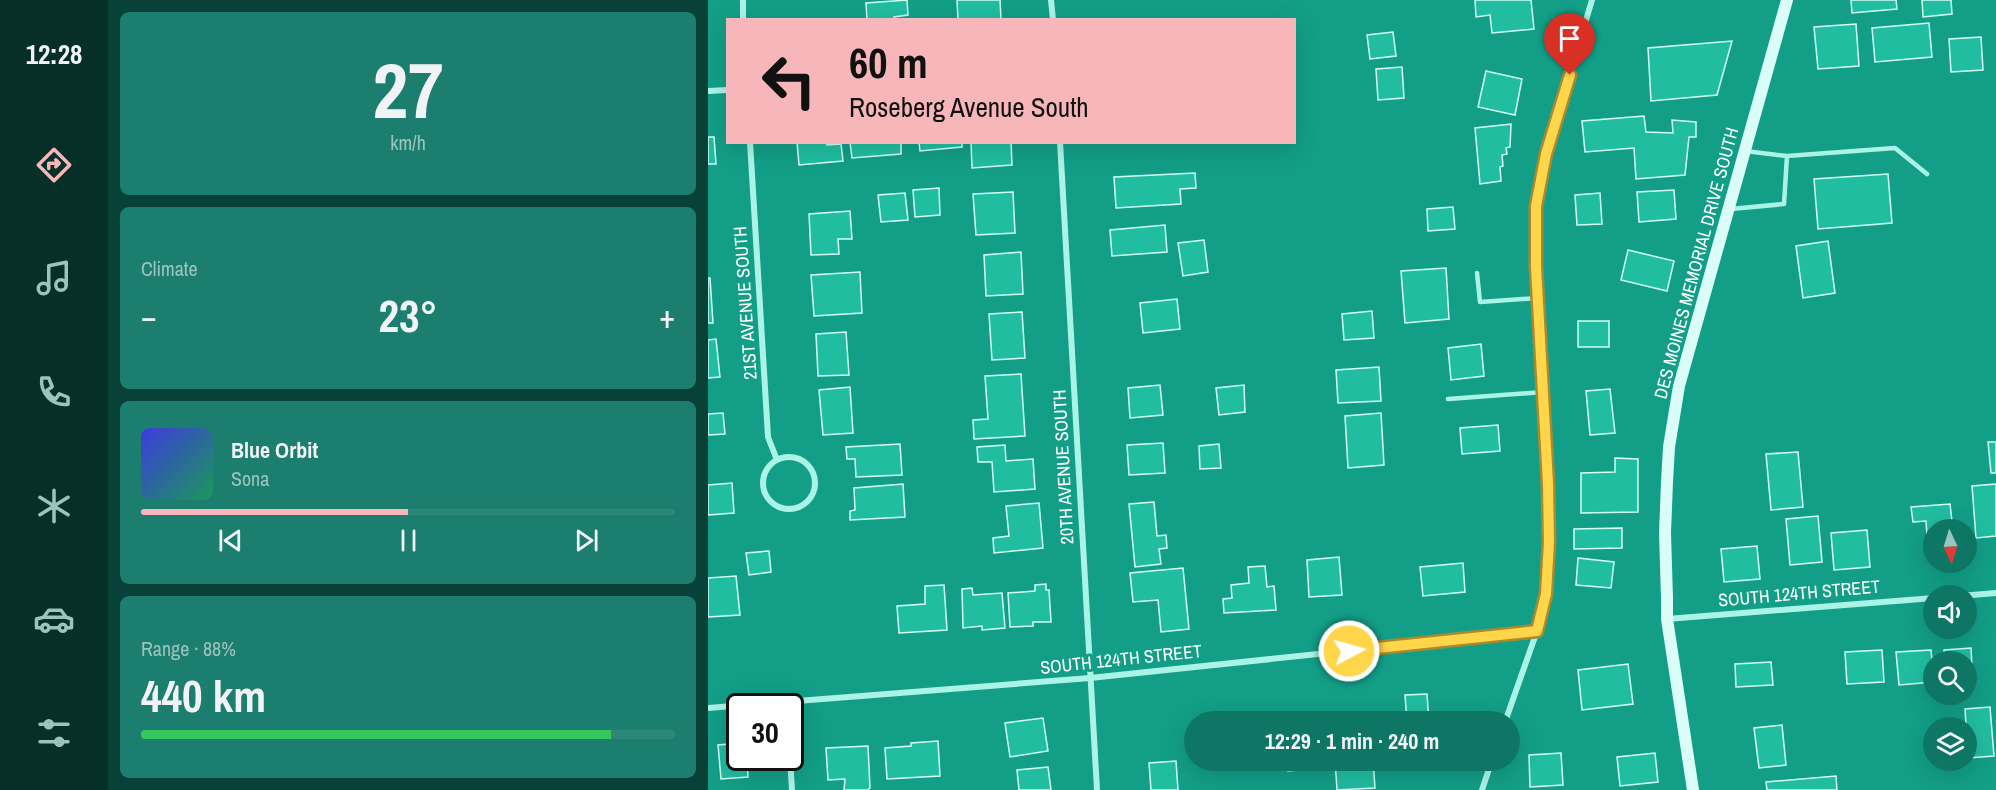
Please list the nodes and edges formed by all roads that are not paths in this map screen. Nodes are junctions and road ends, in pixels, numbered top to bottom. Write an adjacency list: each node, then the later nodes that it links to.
1 (743, 0): 5 (street)
2 (1051, 0): 6 (street)
3 (1592, 0): 16 (street)
4 (1787, 0): 11 (main road, DES MOINES MEMORIAL DRIVE SOUTH)
5 (743, 18)
6 (1053, 18)
7 (726, 90): 8 (street)
8 (708, 91)
9 (750, 144): 19 (street, 21ST AVENUE SOUTH)
10 (1060, 144): 25 (street, 20TH AVENUE SOUTH)
11 (1744, 151): 12 (lane); 14 (main road, DES MOINES MEMORIAL DRIVE SOUTH)
12 (1787, 156): 13 (lane); 14 (lane)
13 (1927, 174)
14 (1728, 209): 23 (main road, DES MOINES MEMORIAL DRIVE SOUTH)
15 (1478, 273): 16 (lane)
16 (1538, 298): 17 (street)
17 (1543, 392): 18 (lane); 24 (street)
18 (1448, 399)
19 (777, 460): 19 (street)
20 (1996, 593): 21 (street)
21 (1977, 595)
22 (1923, 599): 23 (street, SOUTH 124TH STREET)
23 (1667, 619): 35 (main road, DES MOINES MEMORIAL DRIVE SOUTH)
24 (1537, 631): 25 (street, SOUTH 124TH STREET); 29 (street)
25 (1090, 678): 26 (street, SOUTH 124TH STREET); 33 (street, 20TH AVENUE SOUTH)
26 (804, 703)
27 (726, 707): 28 (street, SOUTH 124TH STREET)
28 (708, 708)
29 (1509, 711)
30 (791, 771): 32 (street)
31 (1488, 771): 34 (street)
32 (792, 790)
33 (1097, 790)
34 (1482, 790)
35 (1694, 790)

